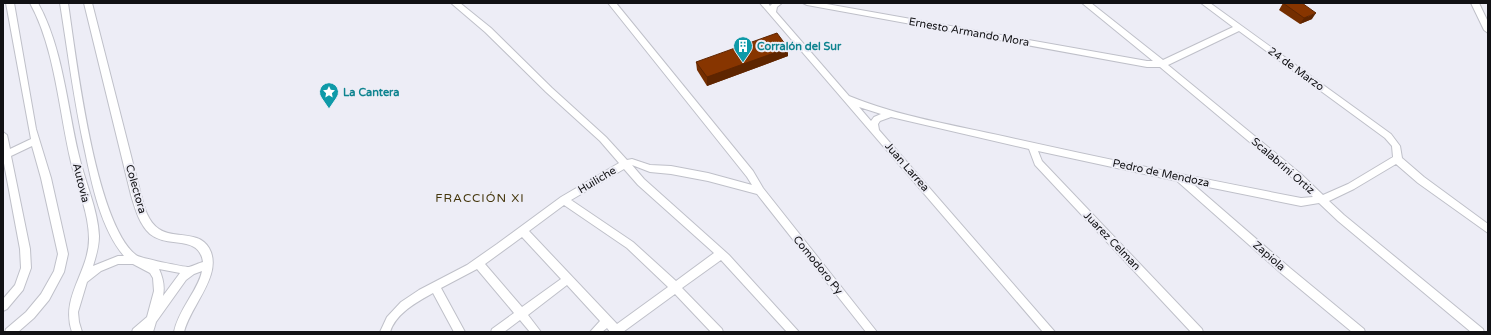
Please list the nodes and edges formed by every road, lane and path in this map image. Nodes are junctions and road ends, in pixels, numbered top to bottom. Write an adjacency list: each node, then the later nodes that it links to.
1 (10, 3): 23 (street)
2 (34, 3): 40 (street, Autovía)
3 (64, 3): 35 (street, Autovía)
4 (88, 3): 37 (street, Colectora)
5 (455, 3): 27 (street, Huiliche)
6 (612, 3): 29 (street, Comodoro Py)
7 (764, 3): 13 (street, Juan Larrea)
8 (778, 3): 13 (street)
9 (808, 3): 17 (street, Ernesto Armando Mora)
10 (1086, 3): 16 (street, Scalabrini Ortiz)
11 (1205, 3): 14 (street, 24 de Marzo)
12 (1475, 3): 15 (street)
13 (772, 12): 19 (street, Juan Larrea)
14 (1239, 28): 18 (street, Ernesto Armando Mora); 26 (street, 24 de Marzo)
15 (1488, 30)
16 (1141, 47): 17 (street); 18 (street, Scalabrini Ortiz)
17 (1130, 62): 18 (street, Ernesto Armando Mora)
18 (1162, 64): 31 (street, Scalabrini Ortiz)
19 (847, 98): 20 (street, Pedro de Mendoza); 21 (street, Juan Larrea)
20 (891, 114): 21 (street); 24 (street, Pedro de Mendoza)
21 (875, 130): 61 (street, Juan Larrea)
22 (3, 135): 25 (street)
23 (35, 141): 25 (street); 48 (street)
24 (1032, 146): 28 (street, Pedro de Mendoza); 62 (street, Juarez Celman)
25 (5, 149): 43 (street)
26 (1397, 159): 31 (street, Pedro de Mendoza); 32 (street)
27 (625, 164): 29 (street); 30 (street, Huiliche); 34 (street)
28 (1180, 177): 31 (street, Pedro de Mendoza); 63 (street, Zapiola)
29 (762, 193): 60 (street, Comodoro Py)
30 (564, 200): 33 (street); 42 (street, Huiliche)
31 (1322, 200): 64 (street, Scalabrini Ortiz)
32 (1488, 229)
33 (523, 231): 36 (street); 39 (street)
34 (721, 254): 42 (street); 59 (street)
35 (134, 260): 38 (street); 40 (street); 45 (street, Autovía)
36 (478, 263): 41 (street); 44 (street)
37 (208, 264): 38 (street); 52 (street)
38 (190, 271): 45 (street)
39 (568, 279): 44 (street); 46 (street)
40 (83, 280): 49 (street, Autovía)
41 (435, 287): 47 (street); 53 (street)
42 (675, 288): 57 (street); 58 (street, Huiliche)
43 (3, 306)
44 (520, 314): 54 (street); 55 (street)
45 (152, 319): 50 (street); 51 (street, Autovía)
46 (606, 321): 56 (street); 57 (street)
47 (388, 331)
48 (10, 332)
49 (77, 332)
50 (137, 332)
51 (148, 332)
52 (179, 332)
53 (460, 332)
54 (496, 332)
55 (536, 332)
56 (595, 332)
57 (616, 332)
58 (718, 332)
59 (794, 332)
60 (872, 332)
61 (1050, 332)
62 (1198, 332)
63 (1360, 332)
64 (1479, 332)

